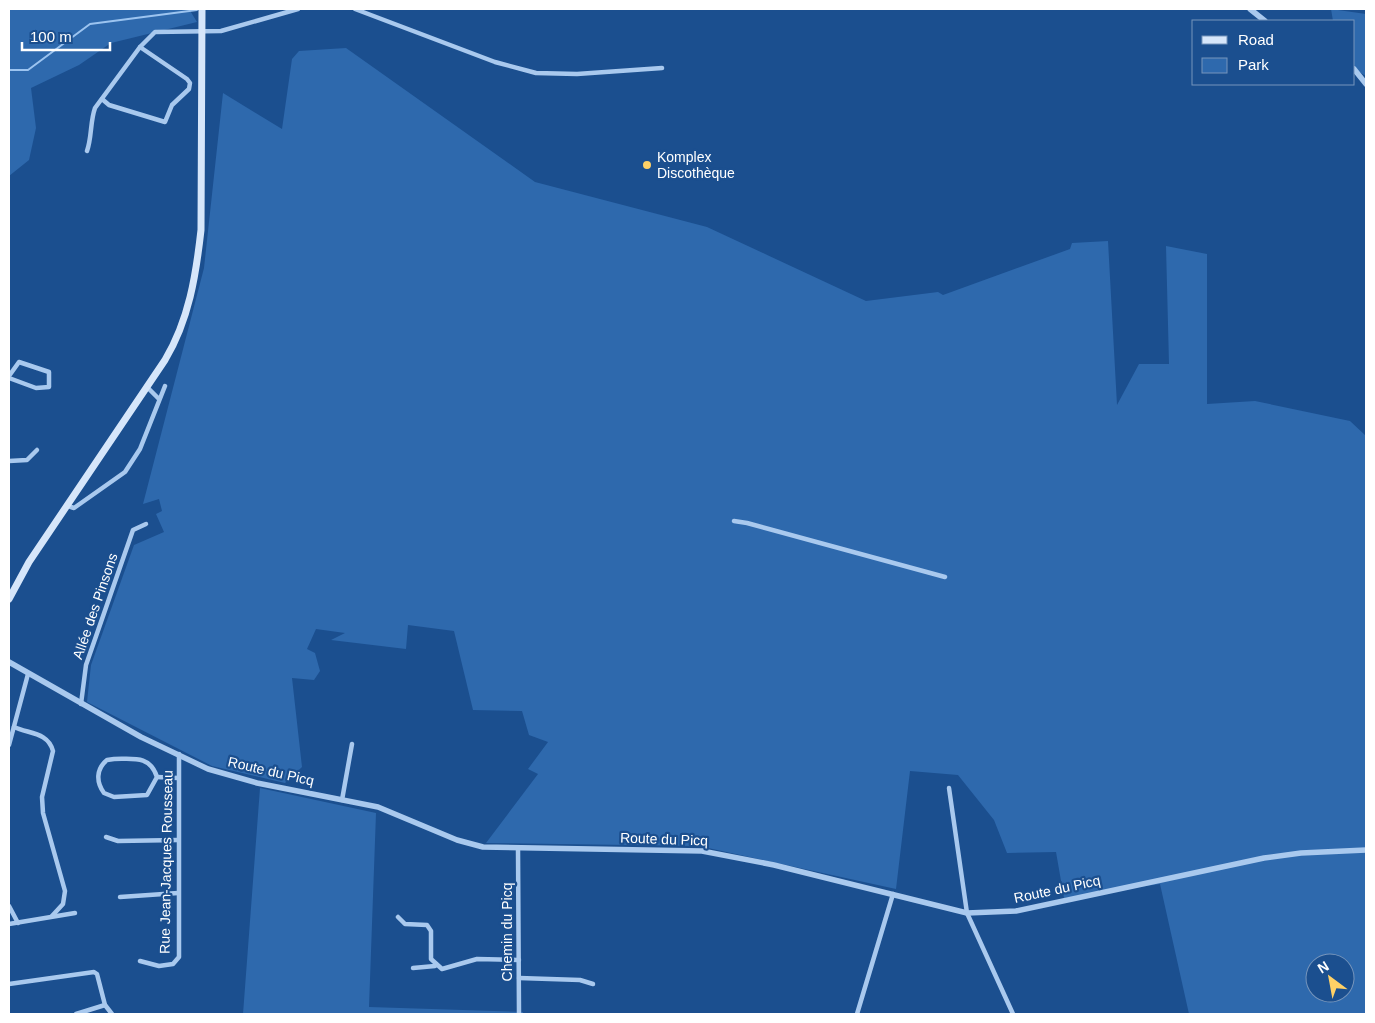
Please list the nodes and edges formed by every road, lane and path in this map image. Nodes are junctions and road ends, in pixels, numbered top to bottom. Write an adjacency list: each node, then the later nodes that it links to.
1 (202, 9): 6 (main road)
2 (298, 9): 6 (street)
3 (355, 9): 8 (street)
4 (1250, 9): 5 (street)
5 (1264, 20)
6 (202, 31): 7 (street); 15 (main road)
7 (140, 47): 11 (street); 11 (street)
8 (662, 68)
9 (1355, 70): 10 (street)
10 (1366, 84)
11 (102, 99): 12 (street)
12 (87, 152)
13 (9, 377): 13 (street)
14 (165, 386): 16 (street)
15 (148, 387): 16 (street); 19 (main road)
16 (159, 399): 19 (street)
17 (37, 450): 18 (street)
18 (9, 461)
19 (68, 506): 23 (main road)
20 (734, 521): 22 (street)
21 (146, 524): 27 (street, Allée des Pinsons)
22 (945, 577)
23 (9, 599)
24 (9, 662): 25 (street, Route du Picq)
25 (12, 667): 26 (street, Route du Picq)
26 (28, 674): 27 (street, Route du Picq); 28 (street)
27 (81, 704): 31 (street, Route du Picq)
28 (14, 727): 30 (street); 46 (street)
29 (352, 744): 35 (street)
30 (9, 745)
31 (179, 754): 33 (street, Rue Jean-Jacques Rousseau); 35 (street, Route du Picq)
32 (156, 778): 32 (street); 33 (street)
33 (178, 778): 37 (street, Rue Jean-Jacques Rousseau)
34 (949, 788): 45 (street)
35 (342, 800): 38 (street, Route du Picq)
36 (106, 837): 37 (street)
37 (178, 840): 40 (street, Rue Jean-Jacques Rousseau)
38 (518, 849): 41 (street, Route du Picq); 50 (street, Chemin du Picq)
39 (1366, 850): 45 (street, Route du Picq)
40 (178, 893): 42 (street); 51 (street, Rue Jean-Jacques Rousseau)
41 (893, 894): 45 (street, Route du Picq); 61 (street)
42 (120, 896)
43 (9, 906): 48 (street)
44 (75, 913): 46 (street)
45 (967, 913): 62 (street)
46 (52, 916): 48 (street)
47 (398, 917): 52 (street)
48 (18, 922): 49 (street)
49 (9, 924)
50 (519, 960): 52 (street); 54 (street, Chemin du Picq)
51 (140, 961)
52 (435, 966): 53 (street)
53 (413, 968)
54 (519, 978): 56 (street); 60 (street, Chemin du Picq)
55 (9, 984): 57 (street)
56 (592, 984)
57 (105, 1005): 58 (street); 59 (street)
58 (76, 1014)
59 (112, 1014)
60 (519, 1014)
61 (857, 1014)
62 (1012, 1014)

